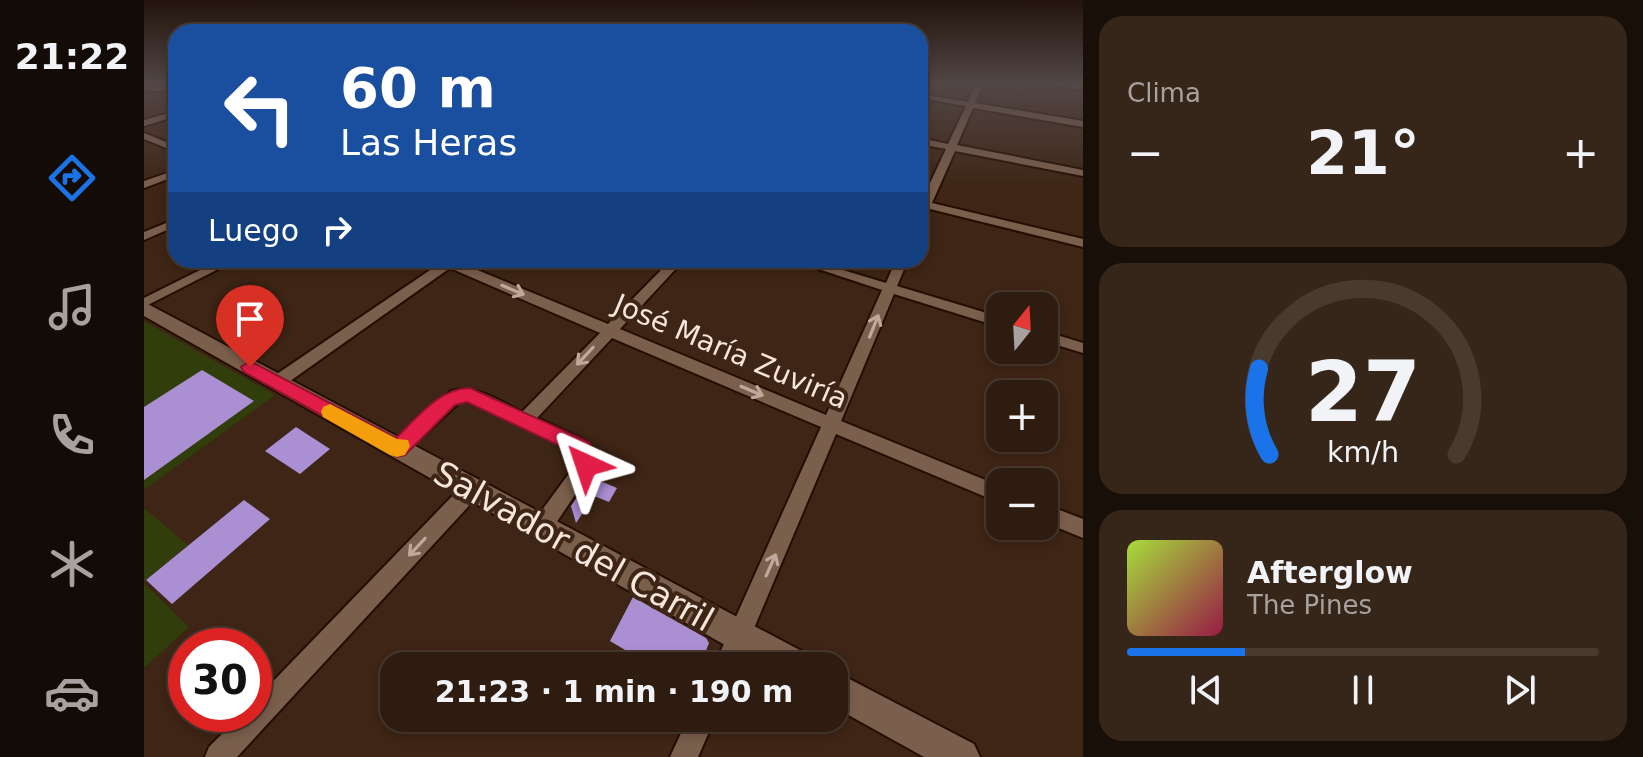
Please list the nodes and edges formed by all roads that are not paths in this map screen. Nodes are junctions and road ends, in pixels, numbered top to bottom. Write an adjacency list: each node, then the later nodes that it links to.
1 (965, 118): 9 (street)
2 (1050, 118): 3 (street)
3 (1083, 124)
4 (144, 136): 7 (street)
5 (168, 142): 7 (street)
6 (928, 143): 9 (street)
7 (163, 144): 8 (street)
8 (168, 146)
9 (950, 147): 10 (street); 13 (street)
10 (1083, 173)
11 (168, 176): 12 (street)
12 (144, 185)
13 (928, 193)
14 (928, 205): 17 (street)
15 (168, 226): 16 (street)
16 (144, 236)
17 (1083, 243)
18 (215, 268): 25 (street)
19 (437, 268): 30 (street)
20 (463, 268): 27 (street, José María Zuviría, one-way to 27)
21 (670, 268): 27 (street)
22 (823, 268): 24 (street)
23 (898, 268): 24 (street)
24 (889, 288): 26 (street); 32 (street, one-way to 24)
25 (144, 306): 30 (main road, Salvador del Carril)
26 (986, 318)
27 (609, 330): 31 (street, one-way to 31); 32 (street, José María Zuviría, one-way to 32)
28 (1058, 340): 29 (street)
29 (1083, 348)
30 (277, 382): 33 (main road, Salvador del Carril)
31 (525, 420): 33 (street); 37 (street)
32 (833, 425): 34 (street, José María Zuviría); 39 (street, one-way to 32)
33 (397, 449): 35 (main road, Salvador del Carril)
34 (986, 489)
35 (471, 490): 37 (main road, Salvador del Carril); 44 (street, one-way to 44)
36 (1058, 519): 38 (street)
37 (541, 528): 39 (main road, Salvador del Carril)
38 (1083, 529)
39 (740, 636): 40 (street); 41 (main road, Salvador del Carril)
40 (733, 652)
41 (769, 652)
42 (848, 696): 46 (main road)
43 (696, 732): 45 (street)
44 (219, 757)
45 (684, 757)
46 (961, 757)

